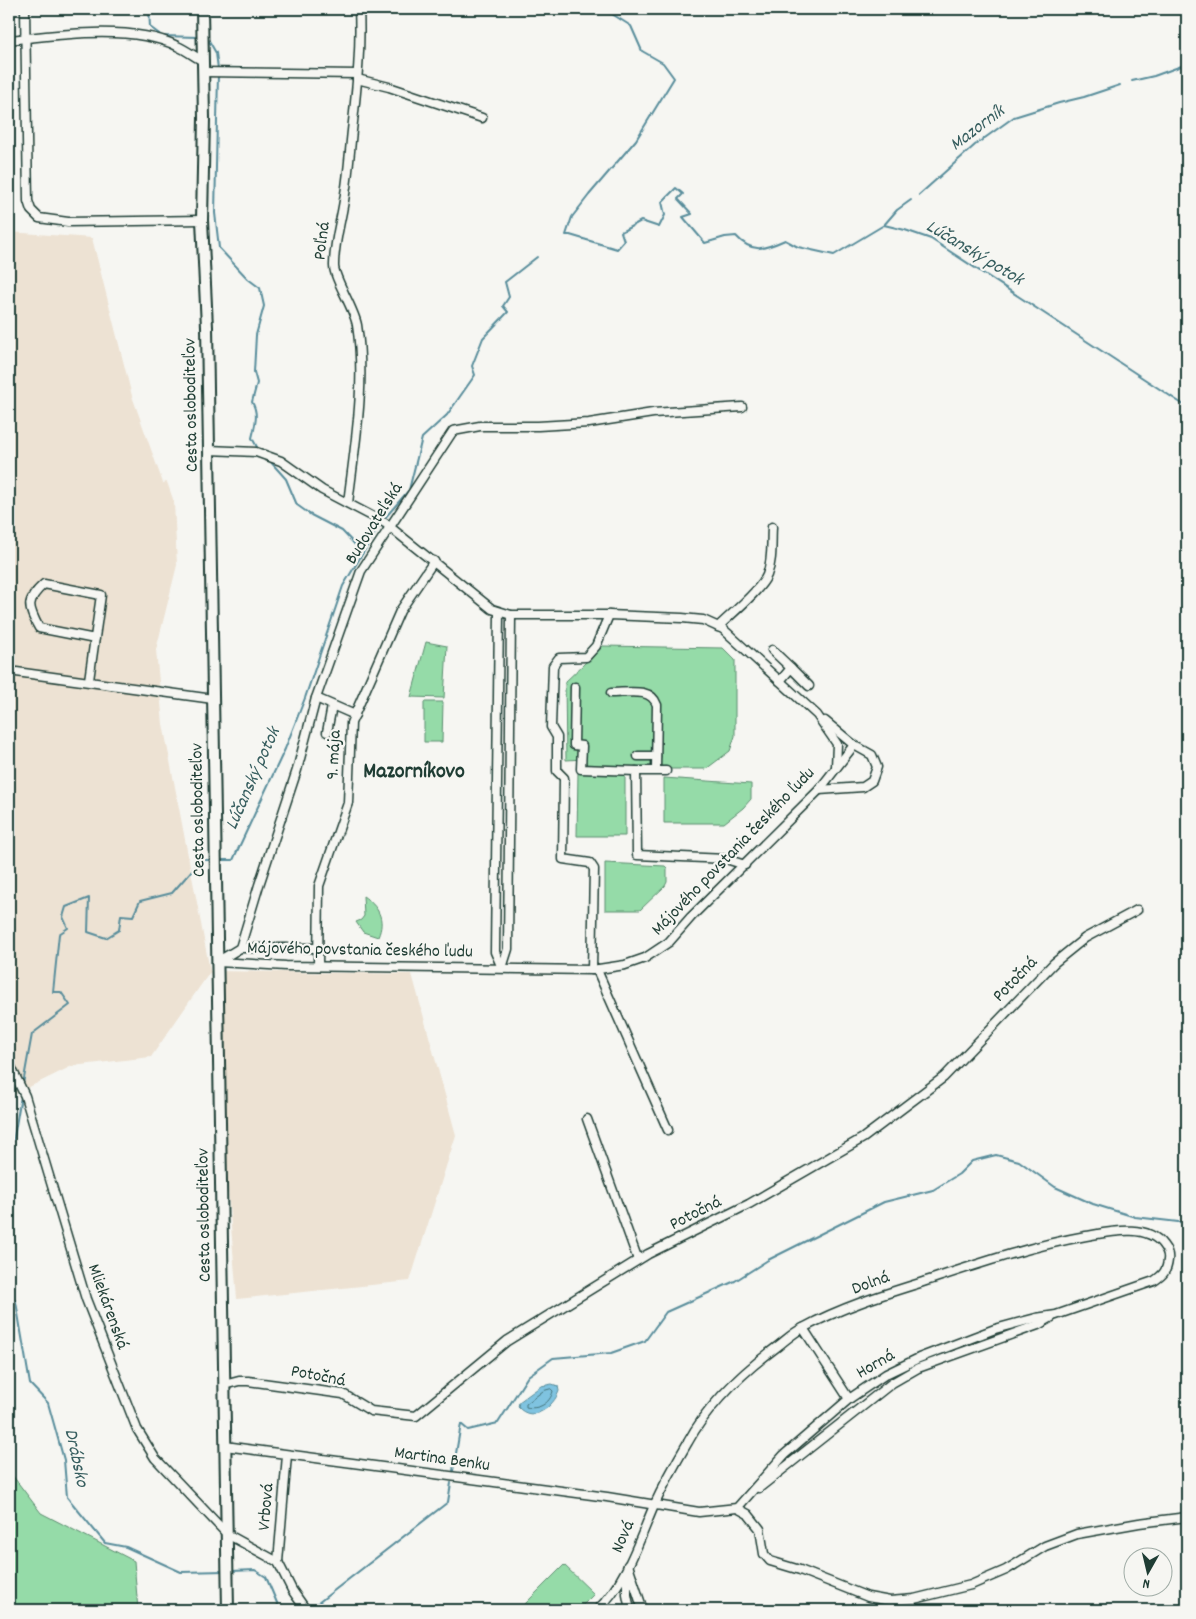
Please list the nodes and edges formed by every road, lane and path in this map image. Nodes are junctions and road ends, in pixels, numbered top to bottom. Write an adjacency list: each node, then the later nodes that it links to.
1 (25, 9): 4 (street)
2 (202, 9): 6 (main road, Cesta osloboditeľov)
3 (358, 9): 7 (street, Poľná)
4 (25, 38): 5 (street); 6 (street); 9 (street)
5 (9, 40)
6 (203, 67): 7 (street); 9 (main road, Cesta osloboditeľov)
7 (357, 77): 8 (street); 12 (street, Poľná)
8 (482, 118)
9 (202, 220): 11 (main road, Cesta osloboditeľov)
10 (742, 406): 13 (street, Budovateľská)
11 (209, 450): 12 (street, Májového povstania českého ľudu); 30 (main road, Cesta osloboditeľov)
12 (348, 503): 13 (street, Májového povstania českého ľudu)
13 (384, 523): 15 (street, Májového povstania českého ľudu); 29 (street, Budovateľská)
14 (772, 527): 19 (street)
15 (434, 561): 16 (street, Májového povstania českého ľudu); 32 (street, 9. mája)
16 (499, 612): 17 (street, Májového povstania českého ľudu); 49 (street)
17 (511, 615): 18 (street, Májového povstania českého ľudu); 49 (street)
18 (610, 615): 19 (street, Májového povstania českého ľudu); 50 (street)
19 (718, 626): 25 (street, Májového povstania českého ľudu)
20 (95, 640): 20 (street); 24 (street)
21 (772, 650): 22 (street)
22 (791, 668): 25 (street); 26 (street)
23 (9, 671): 24 (street)
24 (89, 680): 30 (street)
25 (780, 681): 33 (street, Májového povstania českého ľudu)
26 (809, 686)
27 (575, 687): 41 (street)
28 (611, 692): 37 (street)
29 (316, 698): 31 (street); 45 (street, Budovateľská)
30 (214, 699): 47 (main road, Cesta osloboditeľov)
31 (332, 706): 32 (street); 34 (street)
32 (355, 715): 46 (street, 9. mája)
33 (817, 715): 35 (street); 38 (street, Májového povstania českého ľudu)
34 (327, 732)
35 (854, 745): 38 (street); 42 (street)
36 (638, 756): 37 (street)
37 (656, 756): 39 (street)
38 (836, 767): 42 (street, Májového povstania českého ľudu)
39 (656, 770): 40 (street); 41 (street)
40 (666, 770)
41 (636, 771): 43 (street)
42 (820, 790): 43 (street, Májového povstania českého ľudu)
43 (745, 865): 50 (street, Májového povstania českého ľudu)
44 (1137, 910): 55 (street, Potočná)
45 (240, 948): 46 (street); 47 (street)
46 (318, 948): 48 (street, 9. mája)
47 (217, 962): 48 (street, Májového povstania českého ľudu); 58 (main road, Cesta osloboditeľov)
48 (318, 966): 49 (street, Májového povstania českého ľudu)
49 (502, 968): 50 (street, Májového povstania českého ľudu)
50 (595, 970): 53 (street)
51 (9, 1063): 66 (street, Mliekárenská)
52 (587, 1119): 55 (street)
53 (668, 1130)
54 (1168, 1255): 56 (street, Horná); 57 (street, Dolná)
55 (638, 1260): 58 (street, Potočná)
56 (1056, 1315): 59 (street, Horná); 62 (street, Horná)
57 (802, 1328): 59 (street); 63 (street, Dolná)
58 (224, 1385): 60 (main road, Cesta osloboditeľov)
59 (849, 1398): 62 (street, Horná)
60 (225, 1446): 61 (street, Martina Benku); 66 (main road, Cesta osloboditeľov)
61 (287, 1455): 63 (street, Martina Benku); 67 (street, Vrbová)
62 (746, 1499): 64 (street, Horná)
63 (655, 1504): 64 (street); 68 (street, Nová)
64 (736, 1508): 65 (street)
65 (1187, 1517)
66 (227, 1534): 67 (street, Vrbová); 69 (main road, Cesta osloboditeľov)
67 (278, 1562): 70 (street)
68 (628, 1565): 71 (street); 72 (street); 73 (street, Nová)
69 (228, 1610)
70 (306, 1610)
71 (597, 1610)
72 (630, 1610)
73 (643, 1610)

